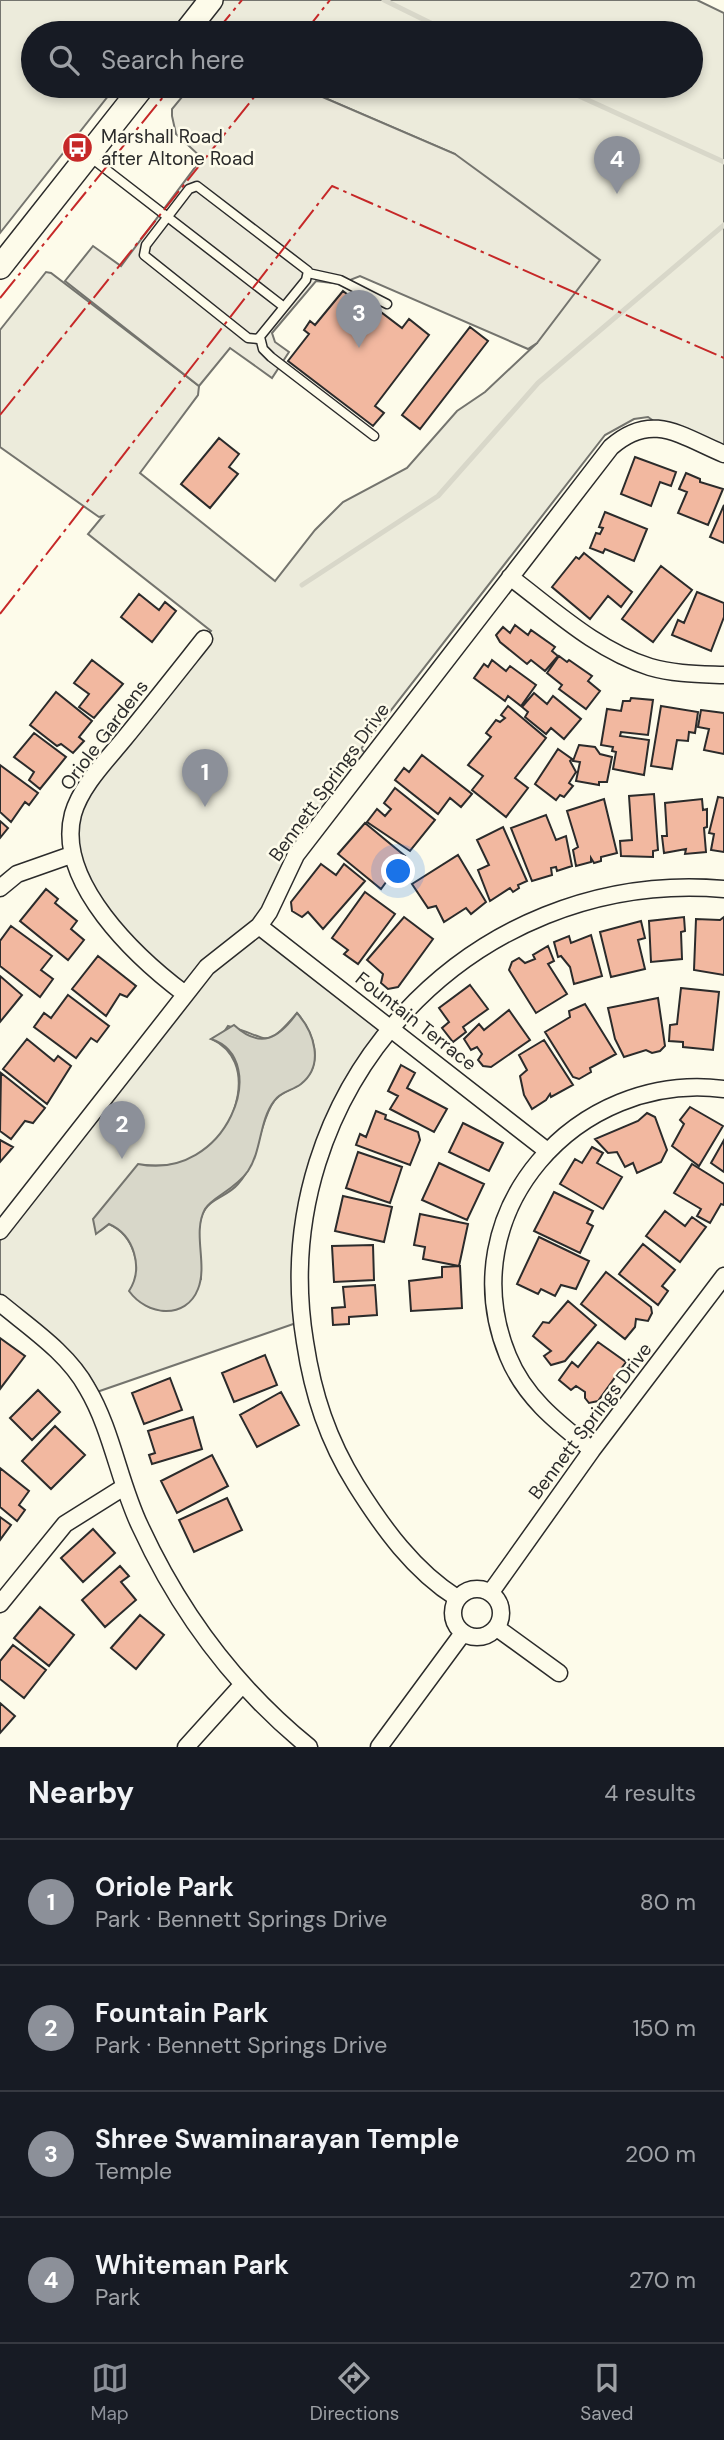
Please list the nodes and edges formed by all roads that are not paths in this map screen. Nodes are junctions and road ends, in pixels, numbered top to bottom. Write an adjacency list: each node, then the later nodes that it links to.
1 (211, 0): 2 (main road)
2 (194, 21)
3 (134, 98): 4 (main road)
4 (88, 156): 5 (lane); 6 (main road)
5 (168, 217): 7 (lane); 9 (lane); 10 (lane)
6 (0, 267)
7 (308, 273): 8 (lane); 9 (lane)
8 (387, 304)
9 (284, 307): 10 (lane)
10 (260, 337): 11 (lane)
11 (374, 436)
12 (724, 454): 13 (street, Bennett Springs Drive)
13 (510, 577): 15 (street); 19 (street, Bennett Springs Drive)
14 (204, 639): 16 (street, Oriole Gardens)
15 (724, 676)
16 (71, 855): 17 (street); 20 (street)
17 (0, 888)
18 (724, 889): 21 (street)
19 (259, 926): 20 (street, Bennett Springs Drive); 21 (street, Fountain Terrace)
20 (185, 994): 24 (street, Bennett Springs Drive)
21 (391, 1029): 23 (street, Fountain Terrace); 30 (street)
22 (724, 1089): 23 (street)
23 (547, 1150): 27 (street)
24 (0, 1231)
25 (724, 1276): 27 (street, Bennett Springs Drive)
26 (0, 1303): 28 (street)
27 (592, 1450): 29 (street, Bennett Springs Drive)
28 (124, 1487): 31 (street); 35 (street)
29 (491, 1592): 30 (street); 32 (street)
30 (457, 1598): 33 (street)
31 (0, 1604)
32 (497, 1628): 33 (street); 34 (street)
33 (463, 1633): 38 (street)
34 (559, 1673)
35 (242, 1685): 36 (street); 37 (street)
36 (186, 1747)
37 (309, 1747)
38 (379, 1747)

